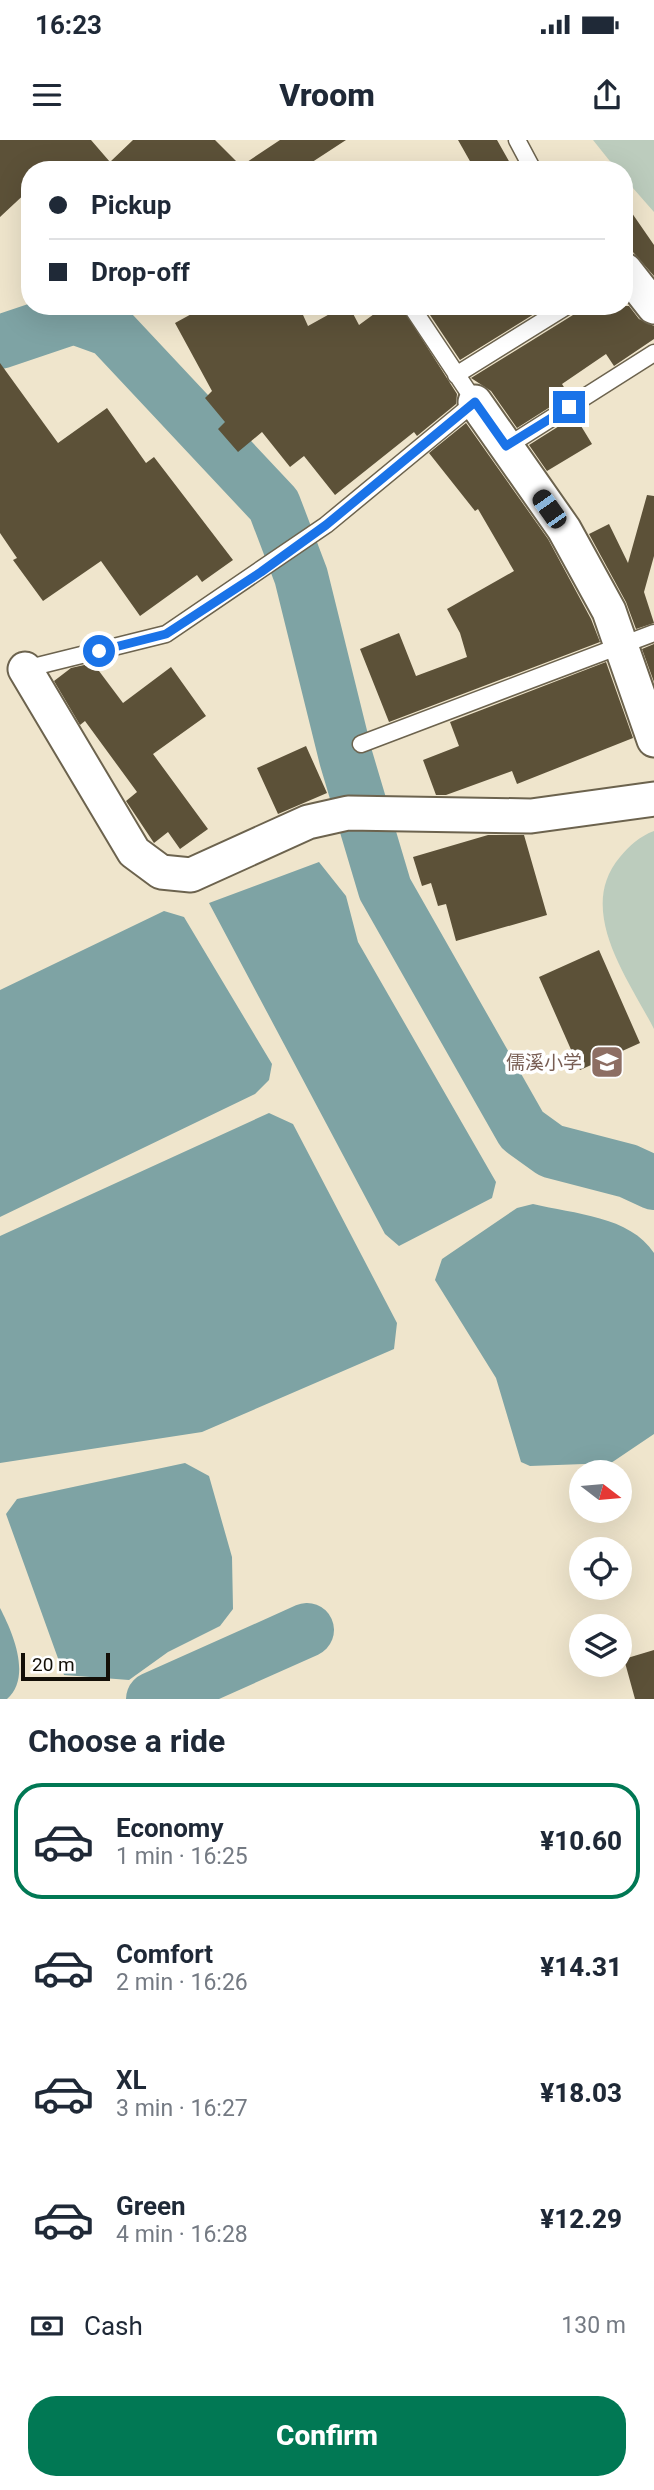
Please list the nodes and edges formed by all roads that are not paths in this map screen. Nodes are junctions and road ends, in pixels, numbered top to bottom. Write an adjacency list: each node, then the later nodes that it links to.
1 (517, 140): 2 (lane)
2 (528, 161)
3 (633, 280): 4 (street)
4 (654, 307)
5 (417, 315): 8 (lane)
6 (553, 315): 8 (lane)
7 (654, 353): 10 (lane)
8 (456, 375): 9 (lane)
9 (475, 402): 10 (street); 13 (lane)
10 (506, 446): 12 (street)
11 (654, 633): 12 (lane)
12 (621, 645): 14 (street); 15 (lane)
13 (25, 669): 16 (street)
14 (654, 740)
15 (361, 744)
16 (654, 799)

